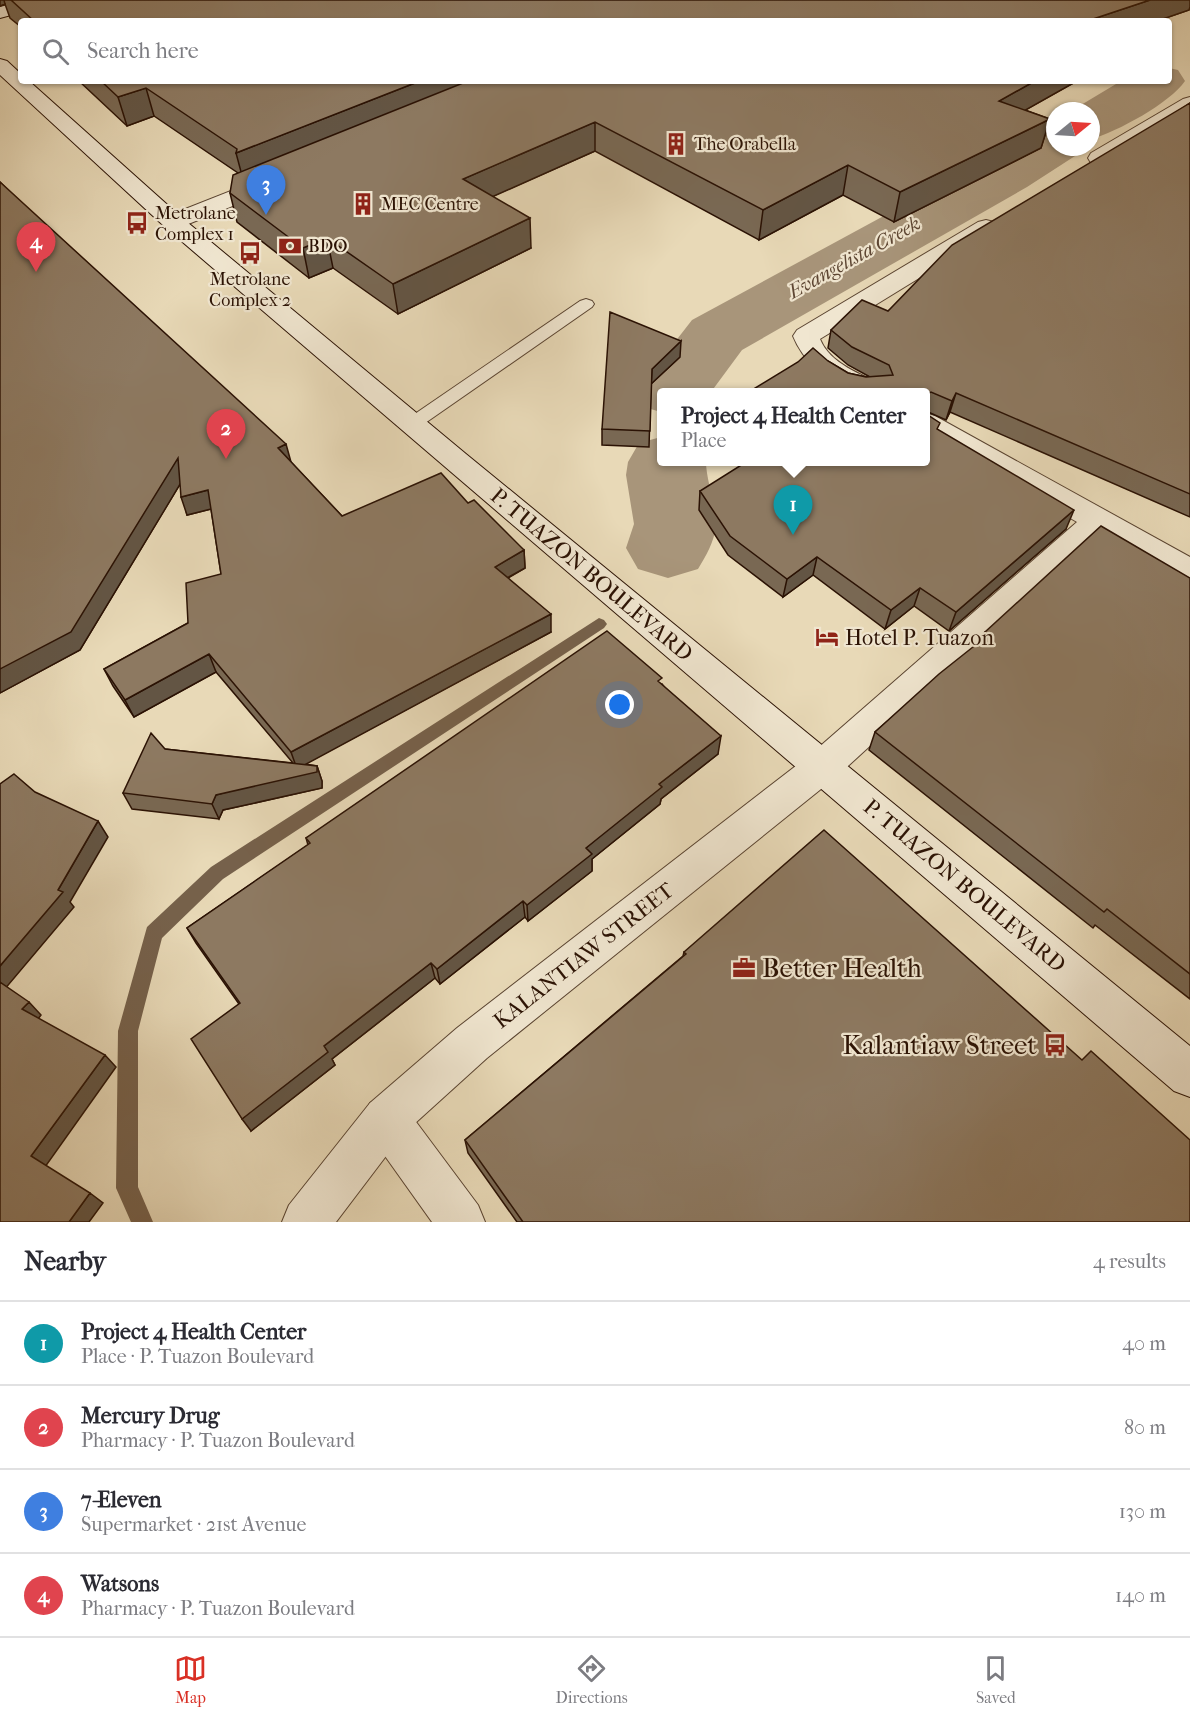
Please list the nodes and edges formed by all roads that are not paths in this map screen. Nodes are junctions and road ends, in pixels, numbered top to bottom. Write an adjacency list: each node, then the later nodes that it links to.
1 (46, 0): 2 (street)
2 (0, 13)
3 (0, 65): 4 (street, P. TUAZON BOULEVARD)
4 (18, 81)
5 (21, 84): 10 (street, P. TUAZON BOULEVARD)
6 (1190, 103): 7 (street)
7 (1078, 171)
8 (294, 172): 10 (street)
9 (1008, 213): 12 (street)
10 (173, 222): 13 (street, P. TUAZON BOULEVARD)
11 (586, 304): 13 (lane)
12 (866, 388)
13 (412, 424): 17 (street, P. TUAZON BOULEVARD)
14 (930, 425): 15 (street)
15 (1098, 520): 16 (street); 17 (street, KALANTIAW STREET)
16 (1190, 572)
17 (823, 765): 18 (street, P. TUAZON BOULEVARD); 19 (street, KALANTIAW STREET)
18 (1190, 1075)
19 (386, 1119): 20 (street, KALANTIAW STREET); 21 (street)
20 (306, 1222)
21 (461, 1222)

